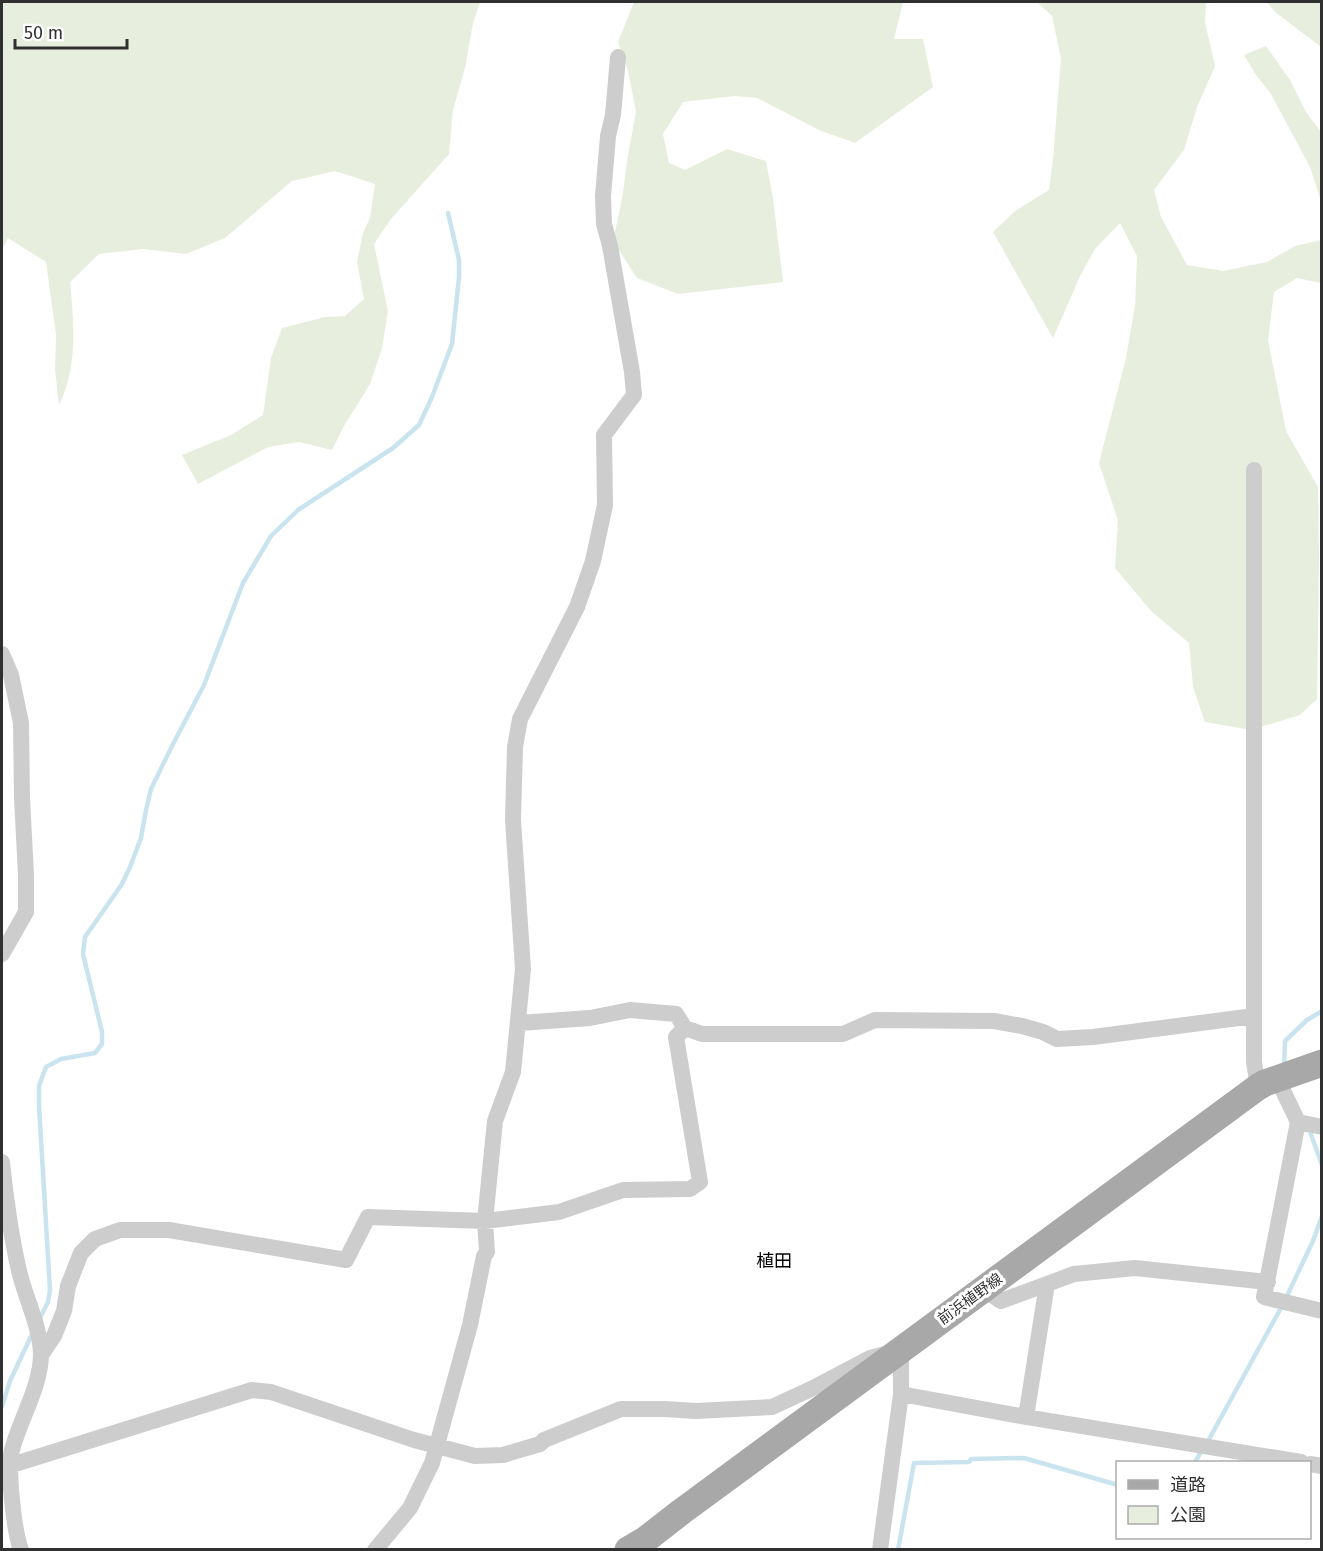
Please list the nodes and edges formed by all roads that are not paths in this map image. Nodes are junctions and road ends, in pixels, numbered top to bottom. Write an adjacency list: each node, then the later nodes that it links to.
1 (618, 57): 6 (street)
2 (1254, 470): 5 (street)
3 (2, 654): 4 (street)
4 (2, 954)
5 (1254, 1016): 7 (street); 9 (street)
6 (519, 1023): 7 (street); 13 (street)
7 (685, 1029): 13 (street)
8 (1322, 1063): 9 (main road, 前浜植野線)
9 (1268, 1083): 10 (street); 16 (main road, 前浜植野線)
10 (1298, 1122): 11 (street); 14 (street)
11 (1322, 1127)
12 (2, 1162): 19 (street)
13 (485, 1221): 19 (street); 22 (street)
14 (1268, 1282): 15 (street); 17 (street)
15 (1047, 1284): 16 (street); 21 (street)
16 (983, 1289): 18 (main road, 前浜植野線)
17 (1322, 1311)
18 (901, 1350): 20 (street); 22 (street); 27 (main road, 前浜植野線)
19 (41, 1355): 24 (street)
20 (901, 1394): 21 (street); 28 (street)
21 (1026, 1417): 23 (street)
22 (436, 1445): 24 (street); 26 (street)
23 (1295, 1461)
24 (6, 1467): 25 (street)
25 (21, 1550)
26 (375, 1550)
27 (628, 1550)
28 (880, 1550)

